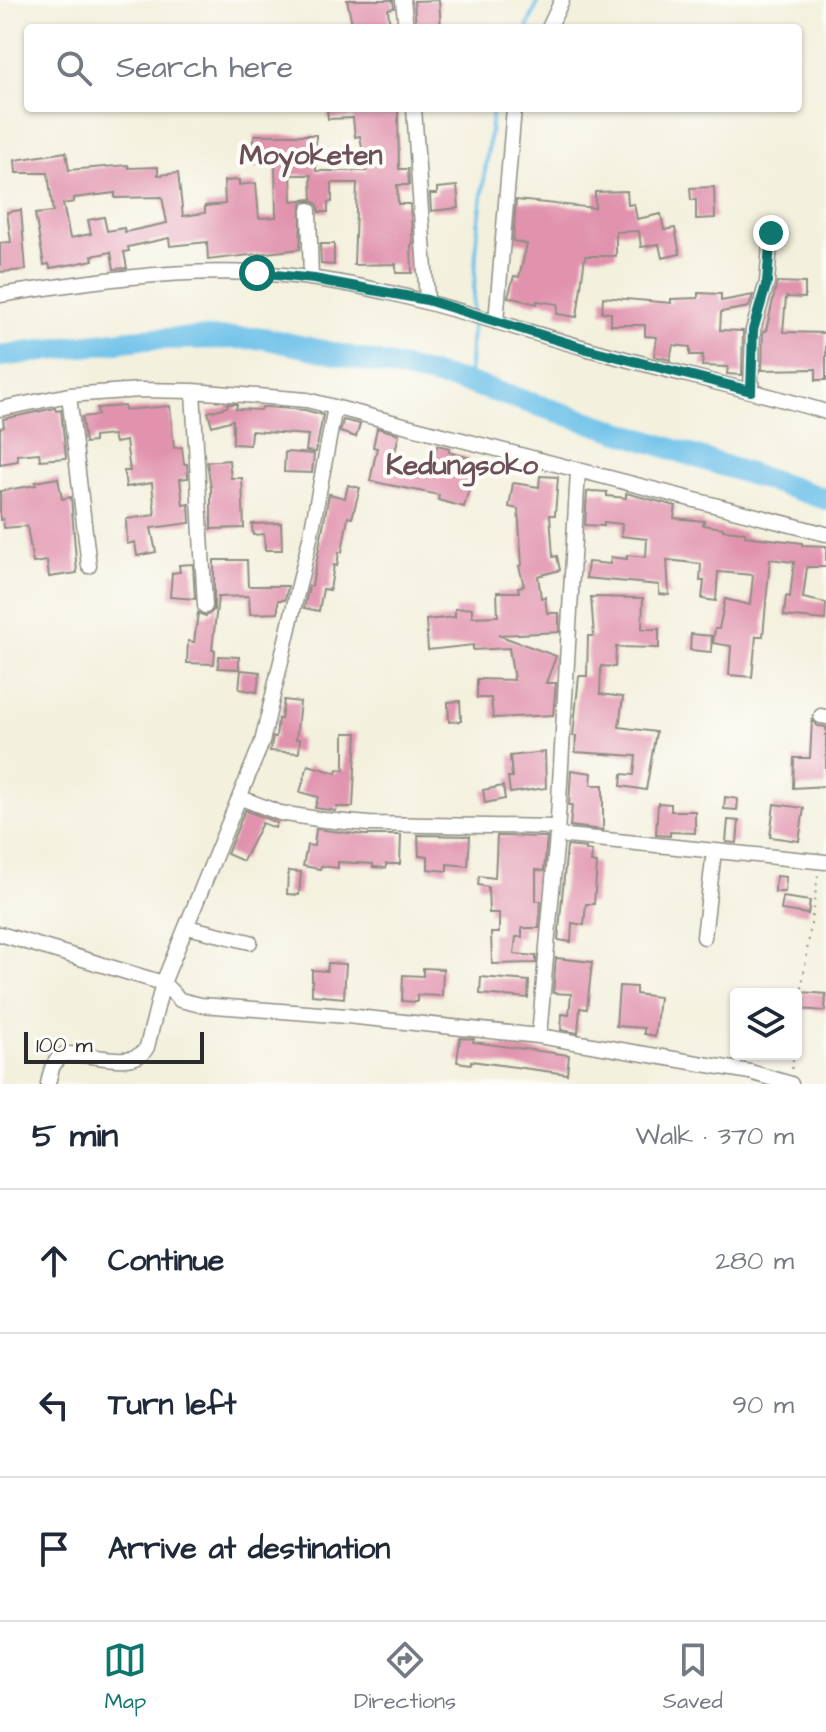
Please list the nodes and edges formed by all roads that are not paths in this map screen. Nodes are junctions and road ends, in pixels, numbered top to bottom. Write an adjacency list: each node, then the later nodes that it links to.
1 (403, 0): 3 (street)
2 (562, 0): 4 (street)
3 (406, 24)
4 (551, 24)
5 (414, 112): 11 (street)
6 (514, 112): 12 (street)
7 (309, 210): 9 (street)
8 (771, 233): 14 (street)
9 (311, 278): 10 (street); 11 (street)
10 (0, 295)
11 (427, 300): 12 (street)
12 (493, 321): 14 (street)
13 (193, 391): 15 (street); 16 (street); 22 (street)
14 (751, 391): 18 (street)
15 (69, 395): 17 (street); 21 (street)
16 (335, 407): 19 (street); 23 (street)
17 (0, 409)
18 (826, 412)
19 (578, 471): 20 (street); 24 (street)
20 (826, 534)
21 (89, 566)
22 (205, 606)
23 (241, 798): 24 (street); 27 (street)
24 (557, 831): 25 (street); 32 (street)
25 (714, 851): 26 (street); 29 (street)
26 (823, 861)
27 (187, 927): 30 (street); 31 (street)
28 (0, 934): 31 (street)
29 (704, 937)
30 (250, 942)
31 (163, 983): 32 (street); 34 (street)
32 (539, 1036): 33 (street)
33 (789, 1083)
34 (48, 1084)

